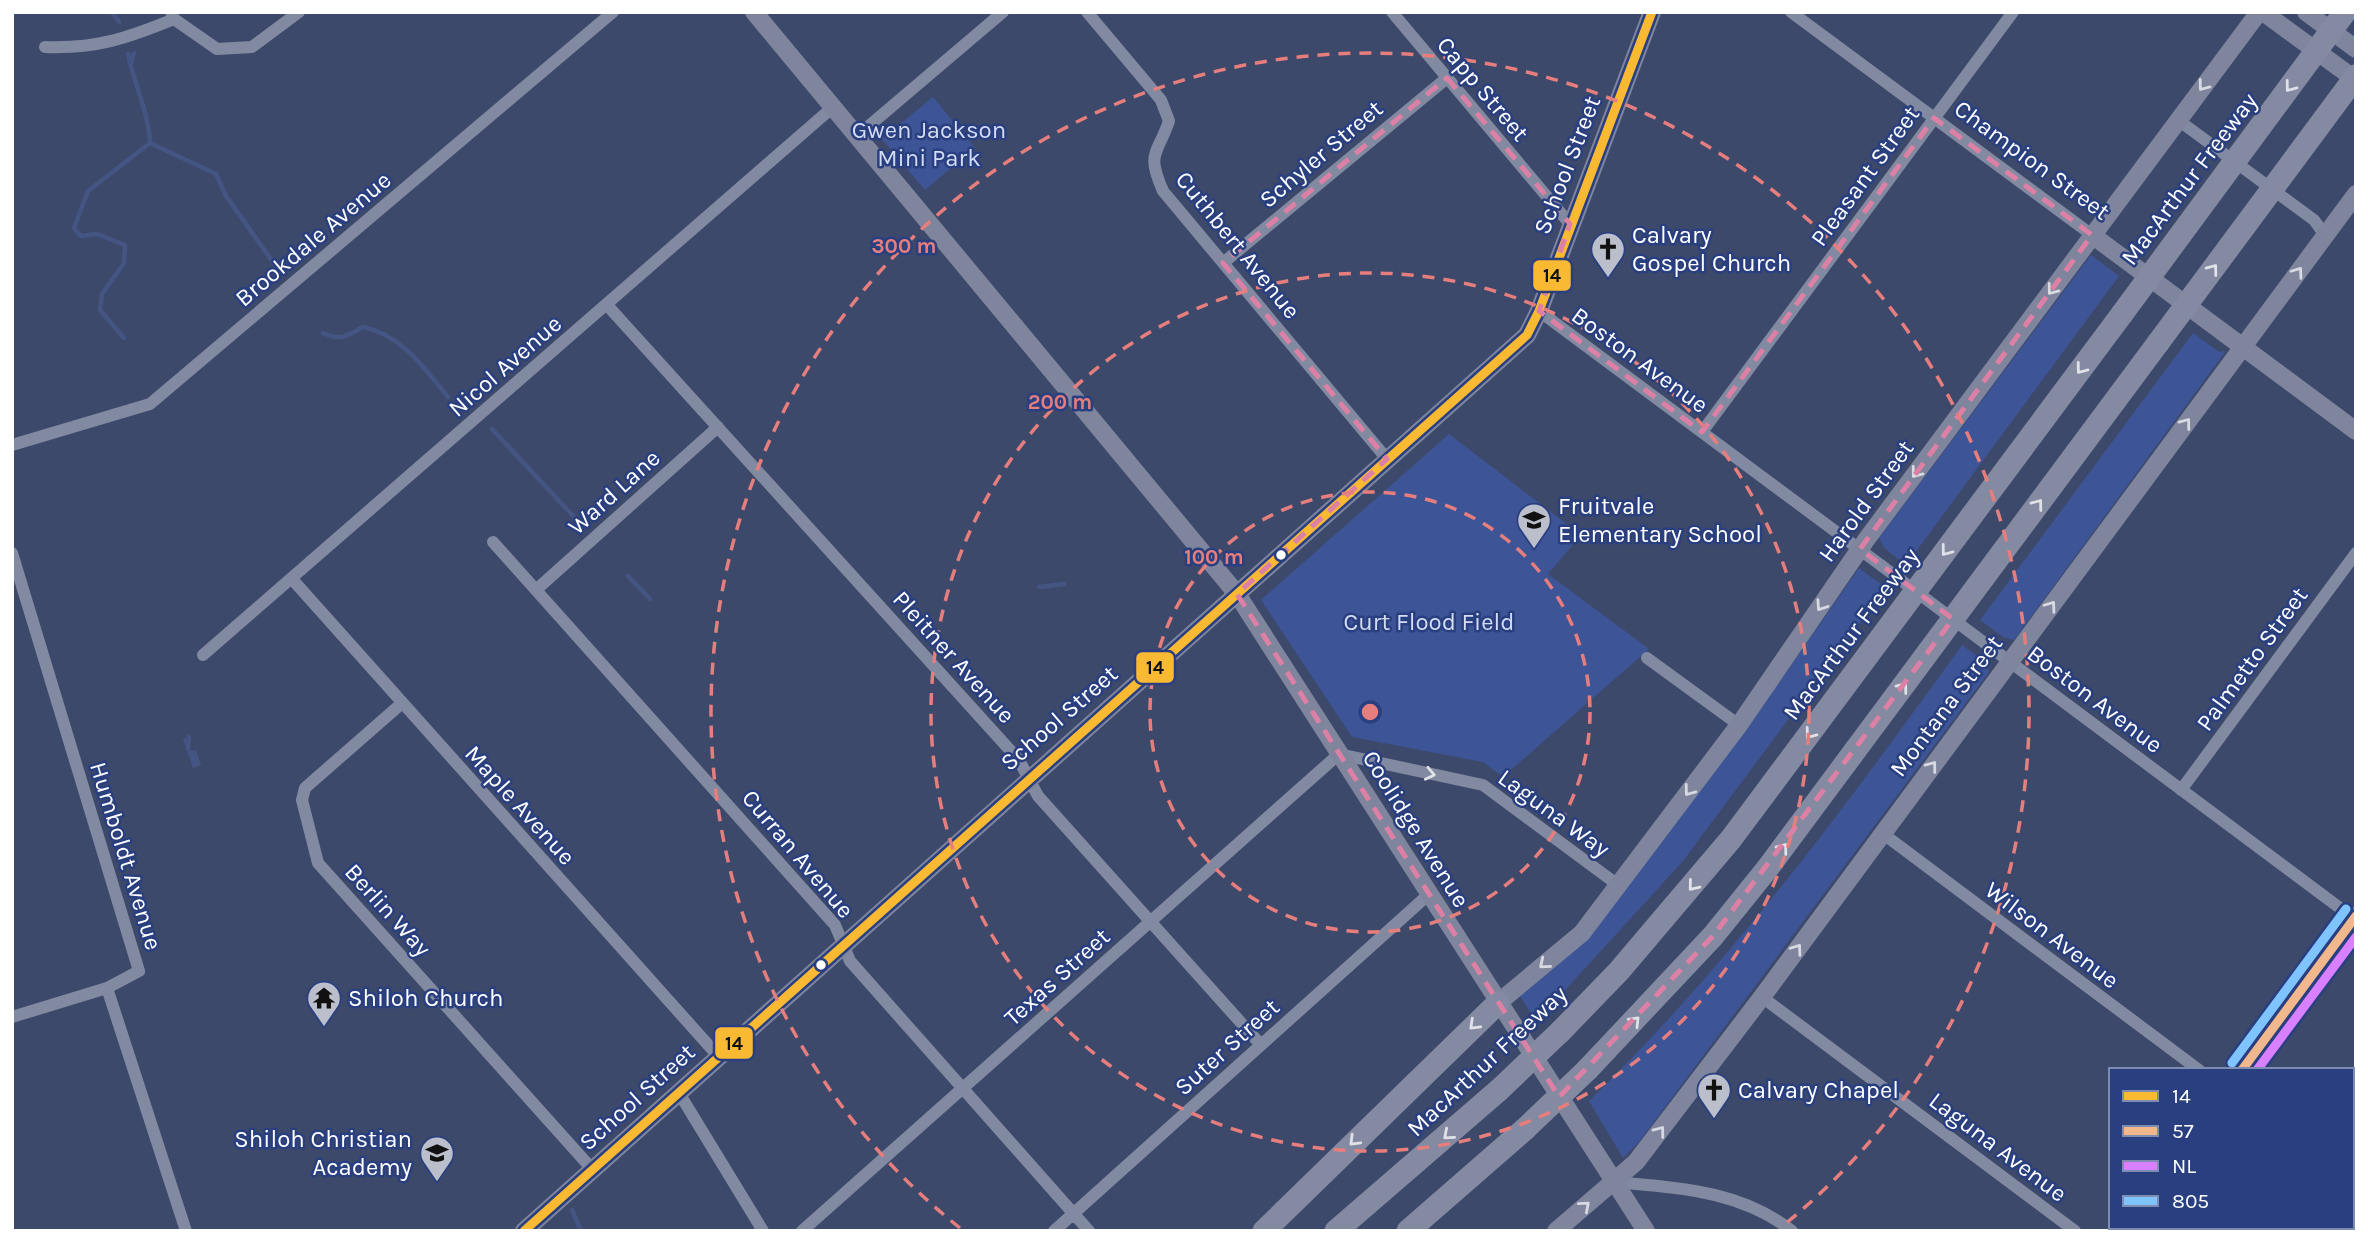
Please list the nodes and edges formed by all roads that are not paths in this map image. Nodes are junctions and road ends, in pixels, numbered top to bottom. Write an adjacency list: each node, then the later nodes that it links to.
1 (299, 12): 13 (street)
2 (613, 12): 33 (street, Brookdale Avenue)
3 (754, 12): 18 (street, Coolidge Avenue)
4 (1003, 12): 21 (street)
5 (1087, 12): 26 (street, Cuthbert Avenue)
6 (1392, 12): 16 (street, Capp Street)
7 (1651, 12): 23 (street, School Street)
8 (1791, 12): 19 (street, Champion Street)
9 (2013, 12): 19 (street, Pleasant Street)
10 (2261, 12): 17 (street); 20 (street, Harold Street, one-way to 20)
11 (2306, 12): 15 (street)
12 (2345, 12): 76 (highway, MacArthur Freeway, one-way to 76, bridge)
13 (172, 15): 14 (street)
14 (45, 47)
15 (2356, 49)
16 (1447, 78): 23 (street, Capp Street); 26 (street, Schyler Street)
17 (2356, 78): 77 (highway, one-way to 17, bridge)
18 (833, 107): 21 (street, Coolidge Avenue); 27 (street, Nicol Avenue)
19 (1934, 118): 24 (street, Champion Street); 32 (street, Pleasant Street)
20 (2178, 120): 24 (street, Harold Street); 25 (street)
21 (857, 136): 41 (street, Coolidge Avenue)
22 (2356, 194): 25 (street, Montana Street)
23 (1570, 224): 28 (street, School Street)
24 (2092, 235): 29 (street, Champion Street); 36 (street, Harold Street, one-way to 36)
25 (2325, 235): 29 (street, Montana Street, one-way to 25)
26 (1223, 264): 34 (street, Cuthbert Avenue)
27 (607, 305): 30 (street, Pleitner Avenue); 39 (street, Nicol Avenue)
28 (1539, 311): 32 (street, Boston Avenue); 34 (street, School Street)
29 (2243, 346): 31 (street, Champion Street); 44 (street, Montana Street, one-way to 29)
30 (718, 427): 40 (street, Ward Lane); 48 (street, Pleitner Avenue)
31 (2352, 427)
32 (1702, 432): 36 (street, Boston Avenue)
33 (12, 446)
34 (1387, 459): 41 (street, School Street)
35 (494, 542): 40 (street, Curran Avenue)
36 (1860, 549): 44 (street, Boston Avenue, bridge); 46 (street, Harold Street, one-way to 46)
37 (12, 553): 56 (street, Humboldt Avenue)
38 (2356, 553): 49 (street, Palmetto Street)
39 (292, 579): 42 (street, Nicol Avenue); 45 (street, Maple Avenue)
40 (537, 589): 55 (street, Curran Avenue)
41 (1237, 594): 47 (street, Coolidge Avenue); 48 (street, School Street)
42 (203, 655)
43 (1647, 658): 46 (street)
44 (2010, 661): 49 (street, Boston Avenue); 50 (street, Montana Street, one-way to 44)
45 (401, 704): 61 (street, Maple Avenue); 66 (street, Berlin Way)
46 (1739, 725): 51 (street, Harold Street, one-way to 51)
47 (1339, 754): 51 (street, Laguna Way, one-way to 51); 52 (street, Coolidge Avenue); 54 (street, Texas Street)
48 (1028, 778): 54 (street, Pleitner Avenue); 55 (street, School Street)
49 (2181, 790): 53 (street, Boston Avenue)
50 (1882, 833): 57 (street, Montana Street, one-way to 50); 62 (street, Wilson Avenue)
51 (1618, 885): 58 (street, Harold Street, one-way to 58)
52 (1429, 895): 58 (street, Coolidge Avenue); 60 (street, Suter Street)
53 (2355, 918): 63 (street)
54 (1150, 922): 60 (street, Pleitner Avenue); 64 (street, Texas Street)
55 (844, 943): 61 (street, School Street); 64 (street, Curran Avenue)
56 (107, 988): 59 (street); 69 (street)
57 (1762, 996): 67 (street, Montana Street, one-way to 57); 81 (street, Laguna Avenue)
58 (1498, 1003): 67 (street, Coolidge Avenue); 75 (highway, one-way to 75)
59 (12, 1017)
60 (1261, 1045): 68 (street, Suter Street)
61 (719, 1057): 65 (street, School Street)
62 (2196, 1068)
63 (2243, 1068)
64 (963, 1088): 68 (street, Curran Avenue); 72 (street, Texas Street)
65 (679, 1093): 66 (street, School Street); 71 (street)
66 (592, 1169): 70 (street, School Street)
67 (1614, 1182): 78 (street, Montana Street, one-way to 67); 79 (street, Coolidge Avenue); 80 (street)
68 (1074, 1213): 73 (street, Suter Street); 74 (street, Curran Avenue)
69 (186, 1231)
70 (524, 1231)
71 (764, 1231)
72 (802, 1231)
73 (1054, 1231)
74 (1089, 1231)
75 (1264, 1231)
76 (1336, 1231)
77 (1408, 1231)
78 (1556, 1231)
79 (1646, 1231)
80 (1792, 1231)
81 (2075, 1231)

